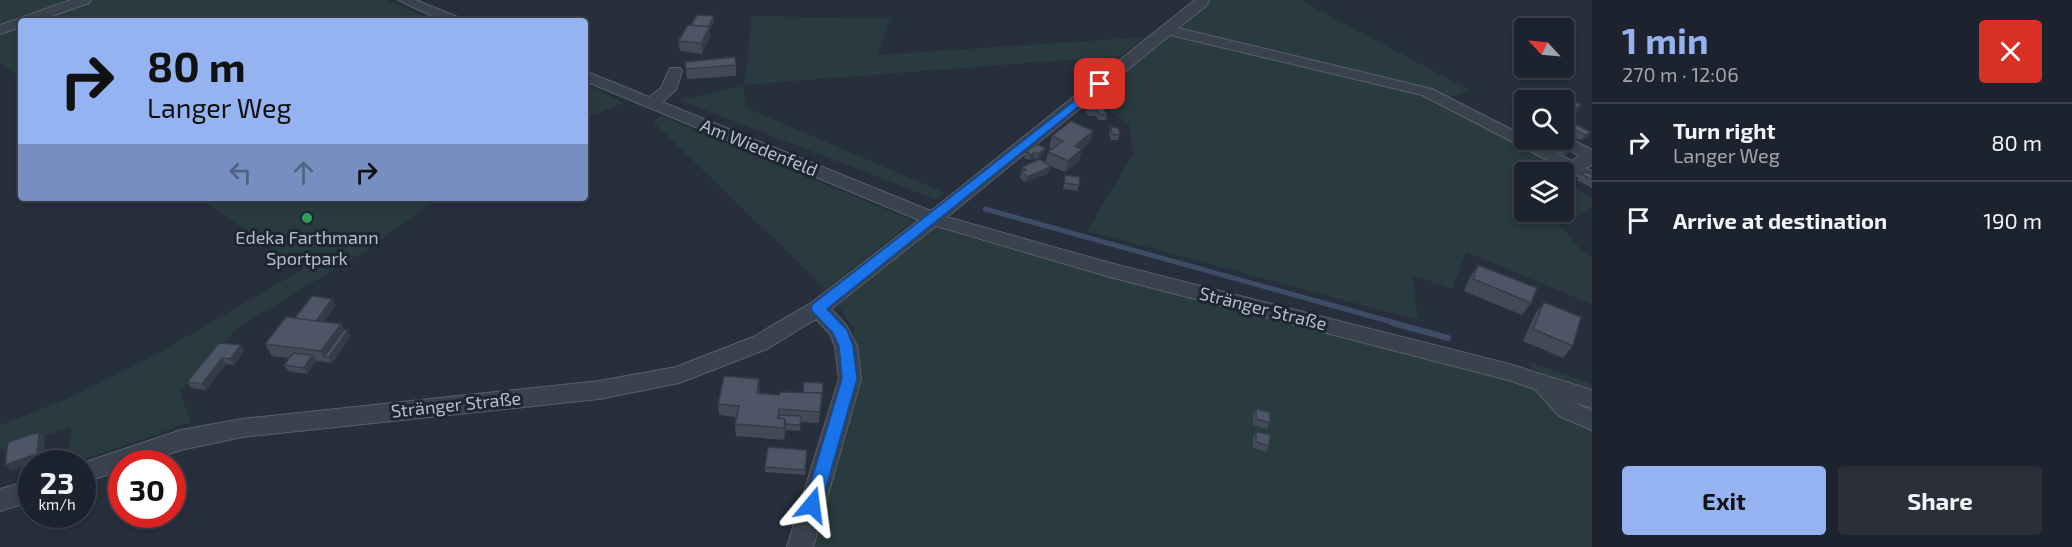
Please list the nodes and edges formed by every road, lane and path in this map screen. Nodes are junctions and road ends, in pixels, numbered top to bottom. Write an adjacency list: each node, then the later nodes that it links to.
1 (84, 0): 4 (street)
2 (405, 0): 5 (street)
3 (1202, 0): 8 (street, Stränger Straße)
4 (34, 18)
5 (448, 18)
6 (18, 24): 7 (street)
7 (0, 30)
8 (1168, 30): 13 (street); 17 (street, Stränger Straße)
9 (675, 71): 11 (street)
10 (588, 77): 11 (street, Am Wiedenfeld)
11 (650, 104): 17 (street, Am Wiedenfeld)
12 (1574, 146): 14 (street)
13 (1561, 162)
14 (1574, 166)
15 (1574, 169): 16 (street)
16 (1592, 178)
17 (934, 219): 18 (street, Stränger Straße); 19 (street, Stränger Straße)
18 (818, 308): 22 (street, Stränger Straße); 25 (street)
19 (1542, 381): 20 (street, Stränger Straße); 21 (street)
20 (1592, 399)
21 (1592, 421)
22 (96, 468)
23 (18, 494): 24 (street)
24 (0, 500)
25 (800, 547)

